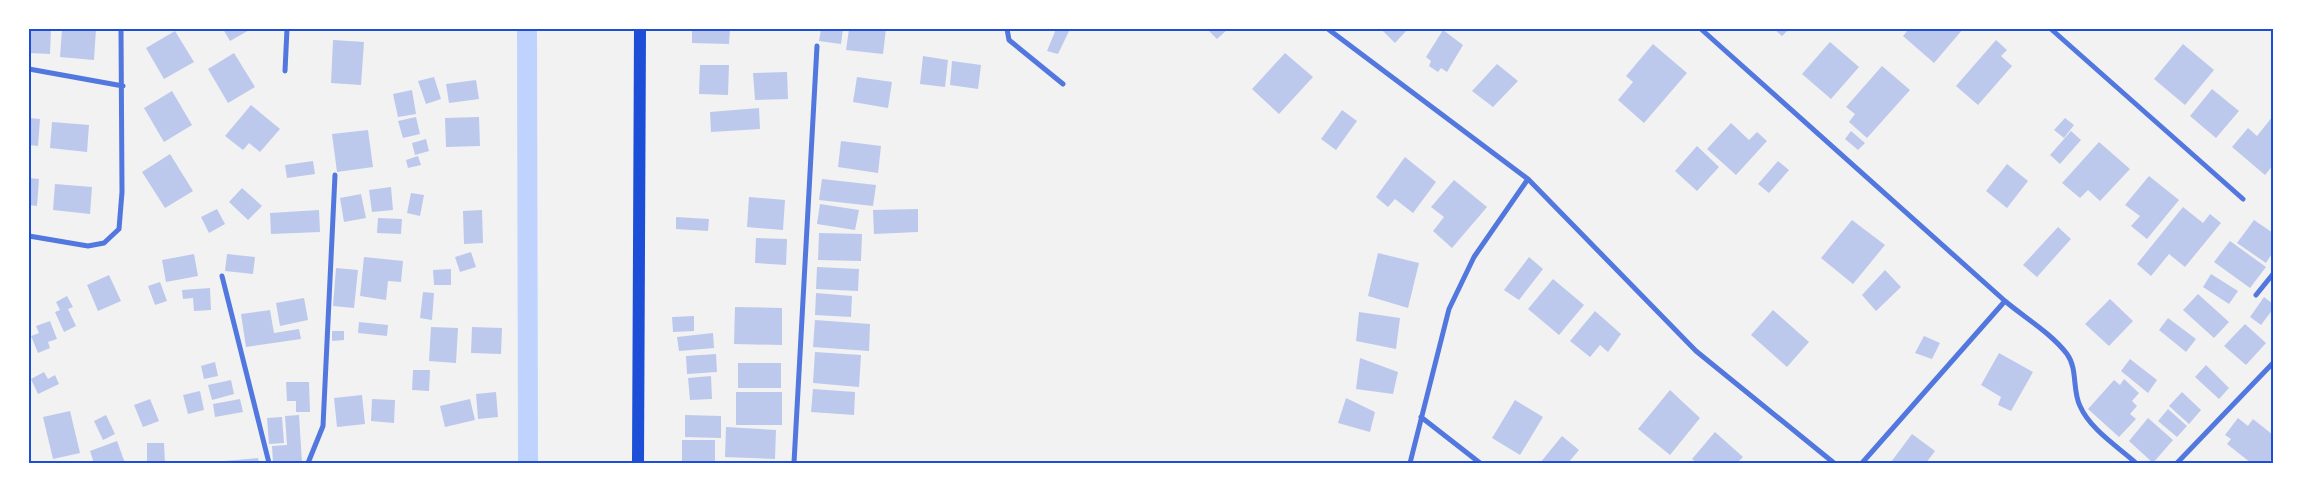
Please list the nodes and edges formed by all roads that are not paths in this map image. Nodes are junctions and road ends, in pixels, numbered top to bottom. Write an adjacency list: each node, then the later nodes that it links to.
1 (121, 29): 12 (street)
2 (287, 29): 10 (street)
3 (640, 29): 25 (main road)
4 (1007, 29): 11 (street)
5 (1328, 29): 14 (street)
6 (1701, 29): 20 (street)
7 (2051, 29): 15 (street)
8 (817, 46): 26 (street)
9 (29, 69): 12 (street)
10 (285, 71)
11 (1063, 84)
12 (123, 86): 16 (street)
13 (335, 175): 24 (street)
14 (1528, 179): 22 (street); 29 (street)
15 (2243, 199)
16 (29, 236)
17 (2273, 274): 19 (street)
18 (222, 276): 23 (street)
19 (2256, 294)
20 (2005, 301): 30 (street); 31 (street)
21 (2273, 363): 32 (street)
22 (1421, 418): 27 (street); 28 (street)
23 (269, 463)
24 (308, 463)
25 (638, 463)
26 (794, 463)
27 (1410, 463)
28 (1480, 463)
29 (1834, 463)
30 (1862, 463)
31 (2136, 463)
32 (2177, 463)

